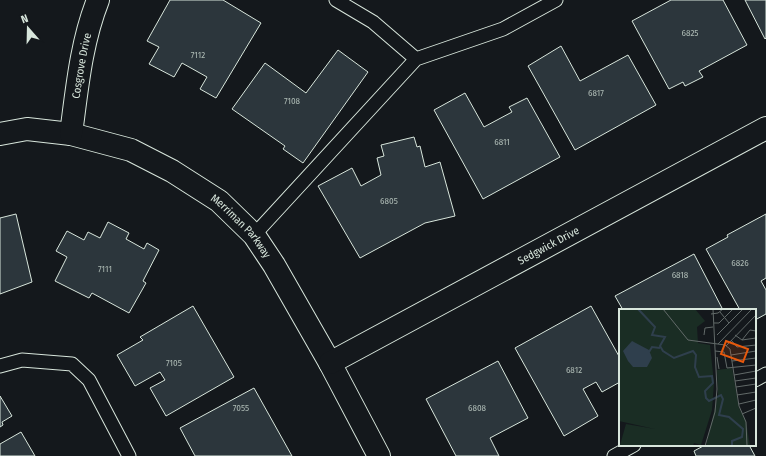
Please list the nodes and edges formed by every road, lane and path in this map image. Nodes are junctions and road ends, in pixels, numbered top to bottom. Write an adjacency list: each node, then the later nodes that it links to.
1 (98, 0): 7 (street, Cosgrove Drive)
2 (336, 0): 4 (lane)
3 (556, 0): 4 (lane)
4 (416, 59): 8 (lane)
5 (766, 128): 9 (street, Sedgwick Drive)
6 (0, 134): 7 (street, Merriman Parkway)
7 (71, 134): 8 (street, Merriman Parkway)
8 (254, 234): 9 (street, Merriman Parkway)
9 (330, 363): 15 (street, Merriman Parkway)
10 (0, 366): 14 (lane)
11 (766, 374): 12 (lane)
12 (756, 379)
13 (632, 446): 16 (lane)
14 (130, 456)
15 (379, 456)
16 (614, 456)

